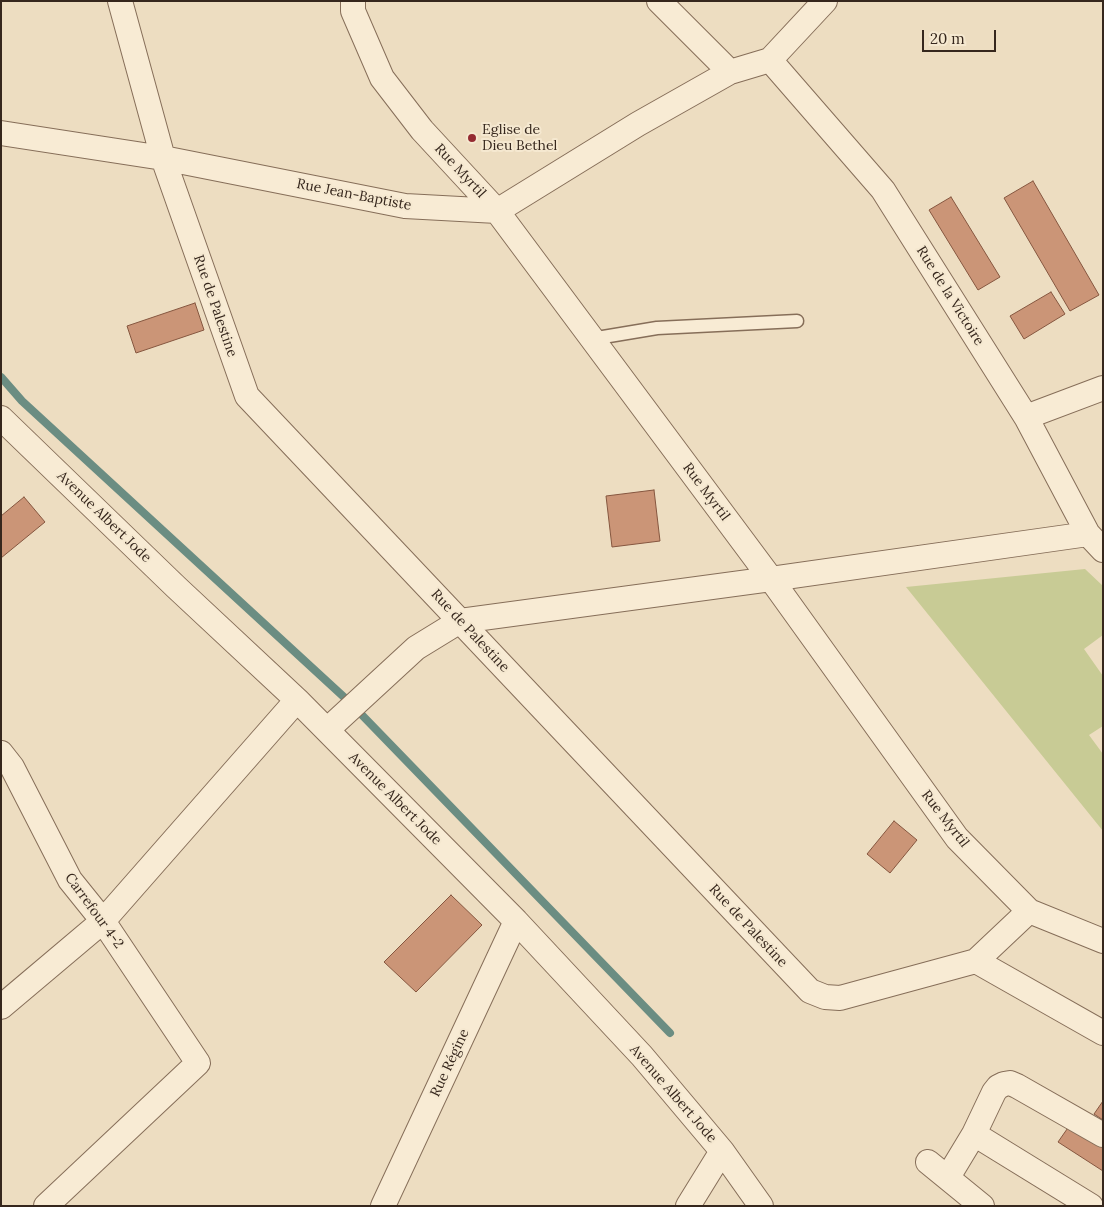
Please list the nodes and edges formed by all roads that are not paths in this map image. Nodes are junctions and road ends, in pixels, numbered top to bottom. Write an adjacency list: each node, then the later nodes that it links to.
1 (120, 1): 8 (street, Rue de Palestine)
2 (353, 1): 9 (street, Rue Myrtil)
3 (659, 1): 6 (street)
4 (825, 1): 5 (street)
5 (770, 60): 6 (street); 13 (street, Rue de la Victoire)
6 (730, 72): 9 (street)
7 (1, 133): 8 (street, Rue Jean-Baptiste)
8 (163, 158): 9 (street, Rue Jean-Baptiste); 17 (street, Rue de Palestine)
9 (497, 211): 11 (street, Rue Myrtil)
10 (797, 321): 11 (lane)
11 (591, 339): 16 (street, Rue Myrtil)
12 (1103, 388): 13 (street)
13 (1026, 417): 15 (street, Rue de la Victoire)
14 (1, 418): 18 (street, Avenue Albert Jode)
15 (1095, 542): 16 (street)
16 (770, 579): 17 (street); 21 (street, Rue Myrtil)
17 (460, 620): 19 (street); 25 (street, Rue de Palestine)
18 (297, 700): 19 (street, Avenue Albert Jode); 22 (street)
19 (327, 730): 23 (street, Avenue Albert Jode)
20 (1, 753): 22 (street, Carrefour 4-2)
21 (1029, 911): 24 (street, Rue Myrtil); 25 (street, Rue de Palestine)
22 (103, 921): 26 (street); 34 (street, Carrefour 4-2)
23 (516, 921): 30 (street, Avenue Albert Jode); 35 (street, Rue Régine)
24 (1103, 941)
25 (976, 961): 27 (street)
26 (1, 1007)
27 (1103, 1033)
28 (974, 1134): 29 (street); 32 (street); 38 (street)
29 (1103, 1135)
30 (722, 1151): 36 (street); 37 (street, Avenue Albert Jode)
31 (928, 1162): 32 (street)
32 (948, 1177): 33 (street)
33 (977, 1204)
34 (46, 1206)
35 (383, 1206)
36 (688, 1206)
37 (761, 1206)
38 (1091, 1206)

